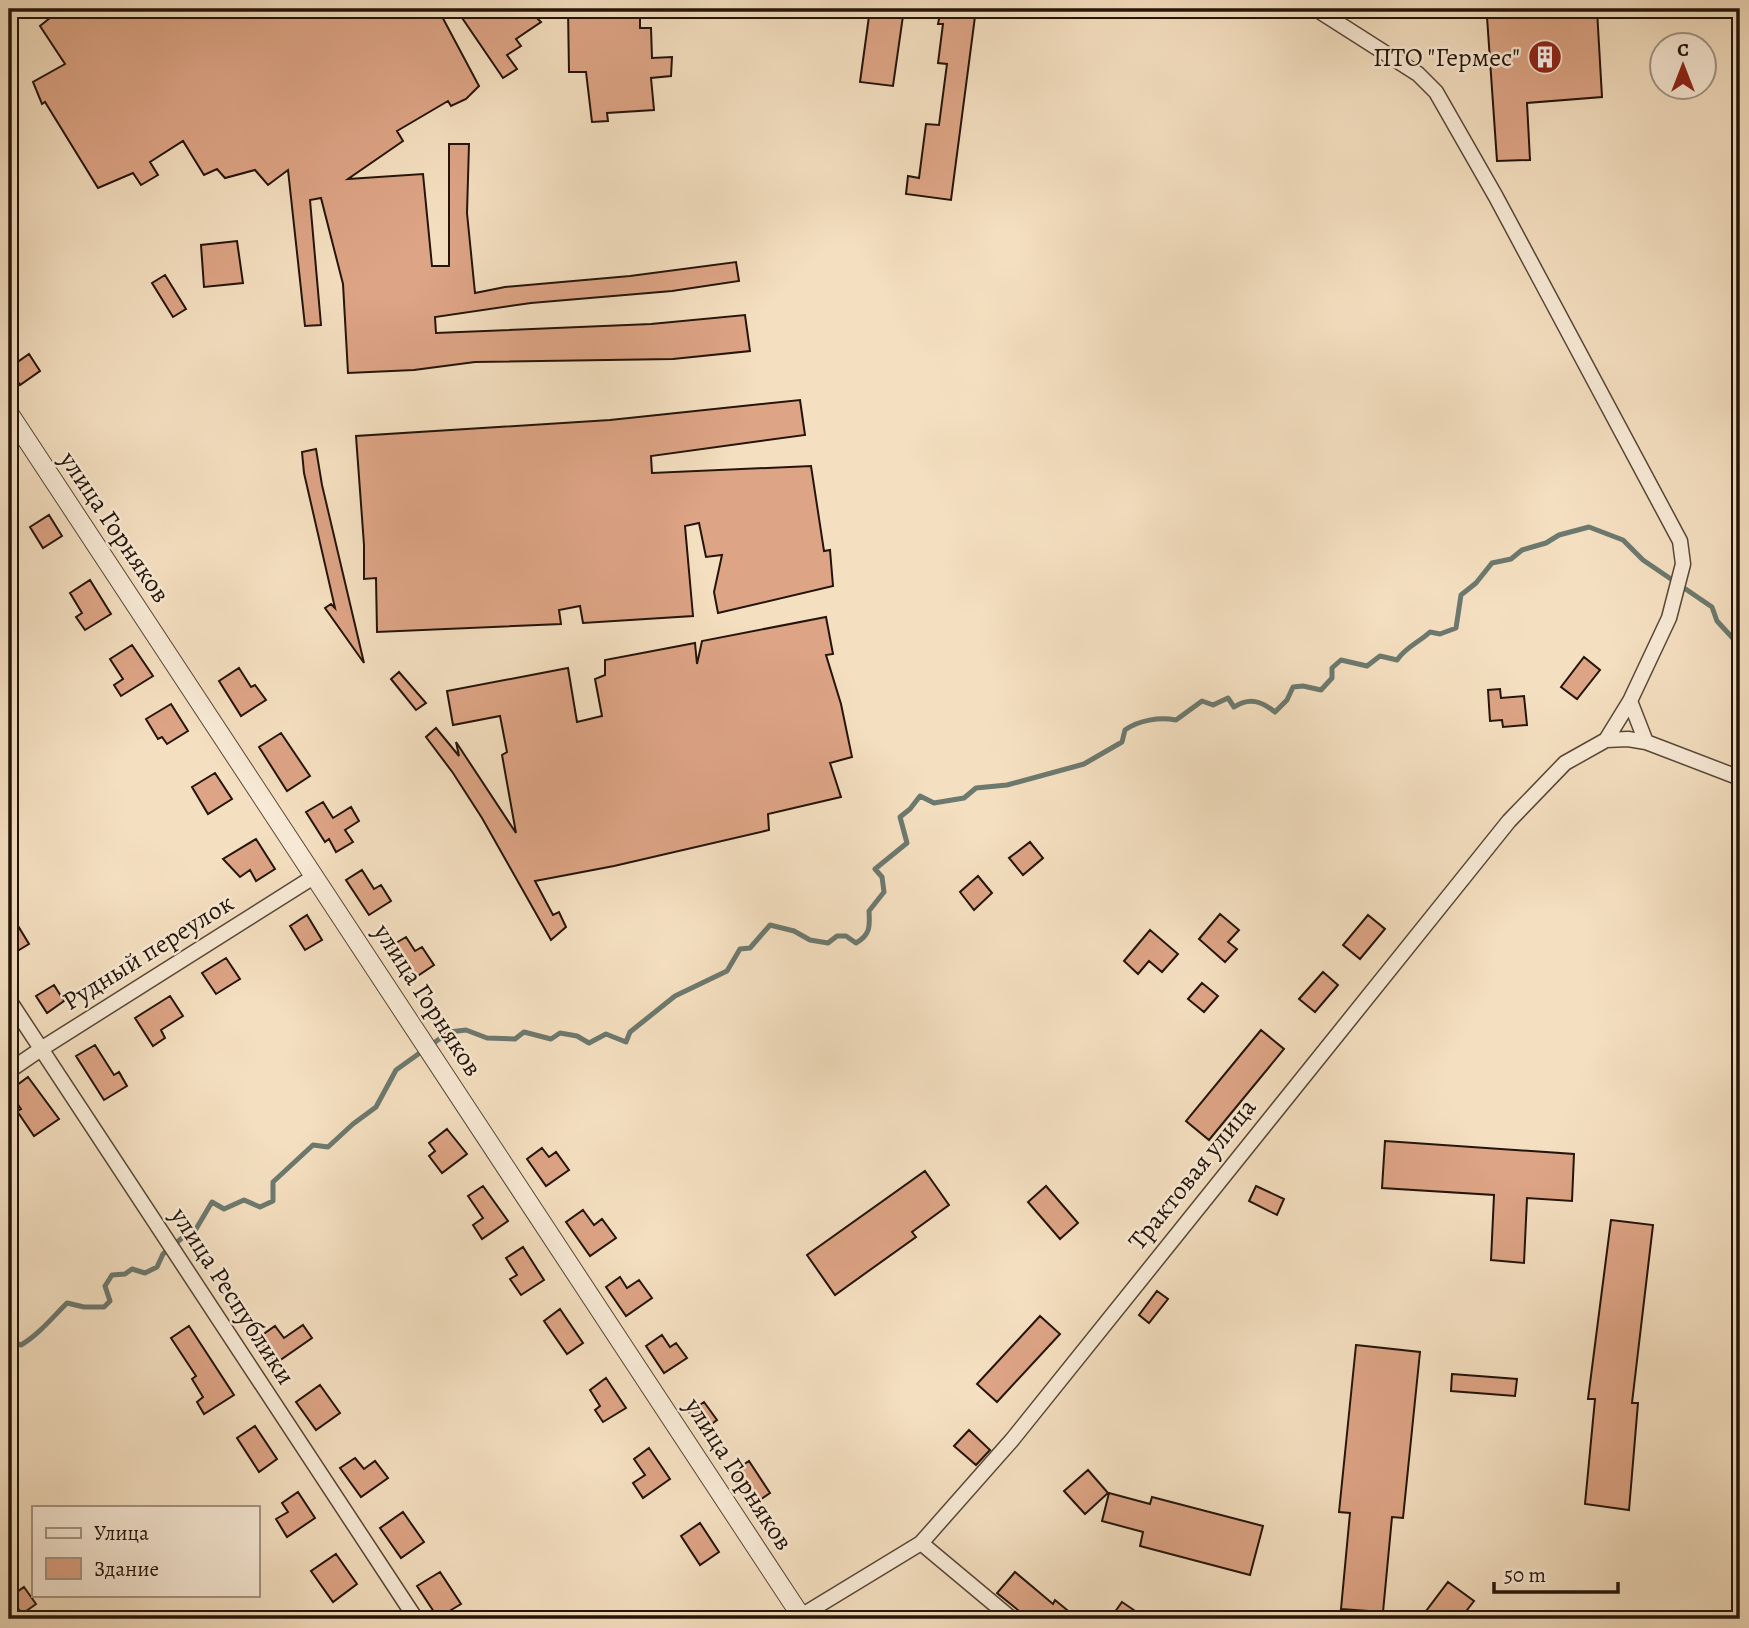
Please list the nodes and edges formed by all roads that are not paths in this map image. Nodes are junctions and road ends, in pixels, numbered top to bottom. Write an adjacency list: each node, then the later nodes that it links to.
1 (1316, 9): 3 (street)
2 (9, 413): 7 (street, улица Горняков)
3 (1630, 701): 4 (street); 5 (street)
4 (1606, 740): 5 (street); 11 (street, Трактовая улица)
5 (1646, 742): 6 (street)
6 (1740, 778)
7 (315, 876): 9 (street, Рудный переулок); 12 (street, улица Горняков)
8 (9, 1000): 9 (street, улица Республики)
9 (41, 1049): 10 (street, Рудный переулок); 13 (street, улица Республики)
10 (9, 1072)
11 (922, 1543): 12 (street, Трактовая улица); 14 (street)
12 (799, 1618)
13 (416, 1619)
14 (1012, 1619)

